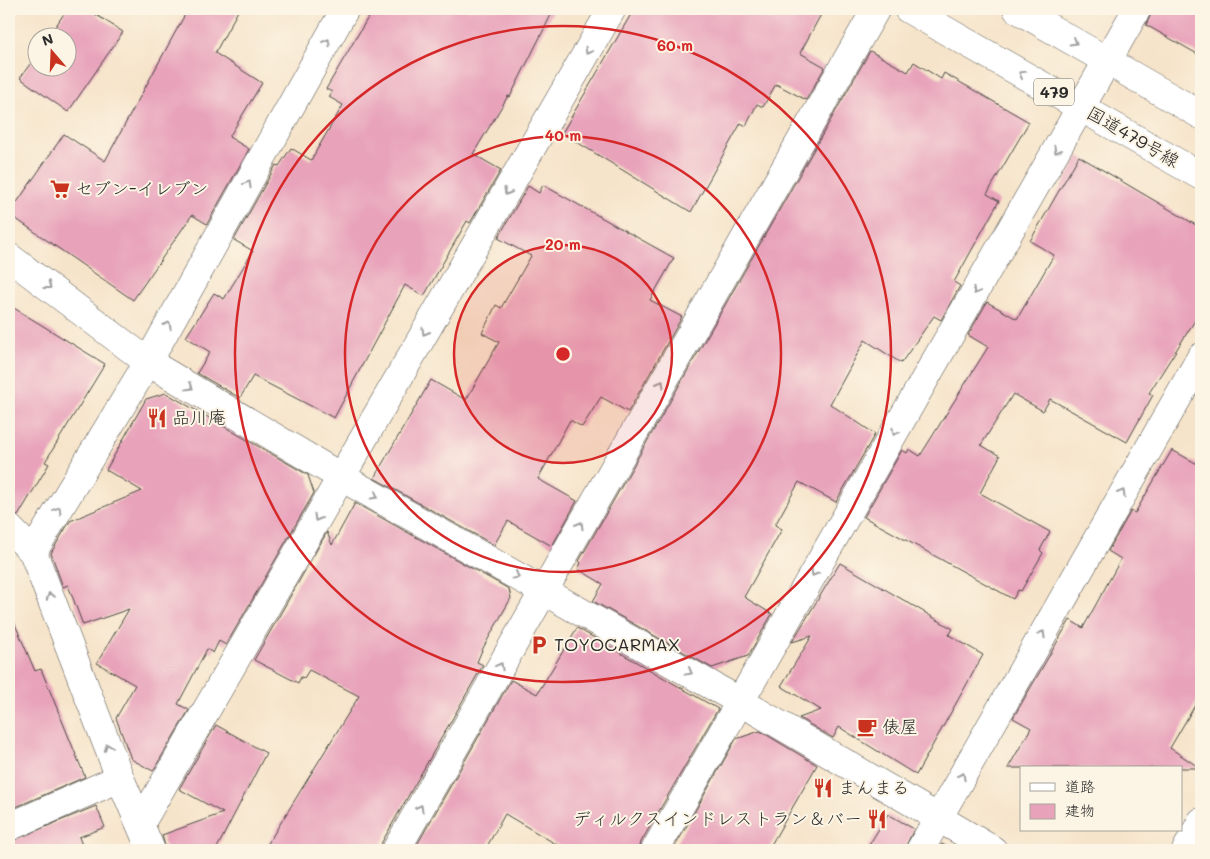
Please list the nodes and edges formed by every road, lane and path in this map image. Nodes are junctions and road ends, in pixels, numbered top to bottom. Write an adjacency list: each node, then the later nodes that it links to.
1 (346, 9): 13 (main road, one-way to 1)
2 (612, 9): 14 (main road, one-way to 14)
3 (876, 9): 17 (main road, one-way to 3)
4 (908, 9): 8 (main road, 国道479号線 / 479, one-way to 4)
5 (1017, 9): 7 (main road, one-way to 7)
6 (1137, 9): 7 (main road)
7 (1107, 61): 8 (main road); 9 (main road)
8 (1080, 107): 10 (main road, 国道479号線 / 479); 18 (main road, one-way to 18)
9 (1201, 115)
10 (1201, 176)
11 (9, 257): 13 (main road, one-way to 13)
12 (1201, 357): 20 (main road, one-way to 12)
13 (148, 362): 14 (main road, one-way to 14); 16 (main road, one-way to 13)
14 (341, 477): 17 (main road, one-way to 17); 22 (main road, one-way to 22)
15 (9, 528): 16 (main road)
16 (33, 552): 19 (main road, one-way to 16)
17 (543, 591): 18 (main road, one-way to 18); 25 (main road, one-way to 17)
18 (740, 702): 20 (main road); 26 (main road)
19 (123, 785): 22 (main road); 23 (main road)
20 (938, 818): 27 (main road); 28 (main road)
21 (1201, 822): 29 (main road)
22 (141, 823): 24 (main road)
23 (9, 828)
24 (151, 850)
25 (396, 850)
26 (655, 850)
27 (920, 850)
28 (993, 850)
29 (1186, 850)

